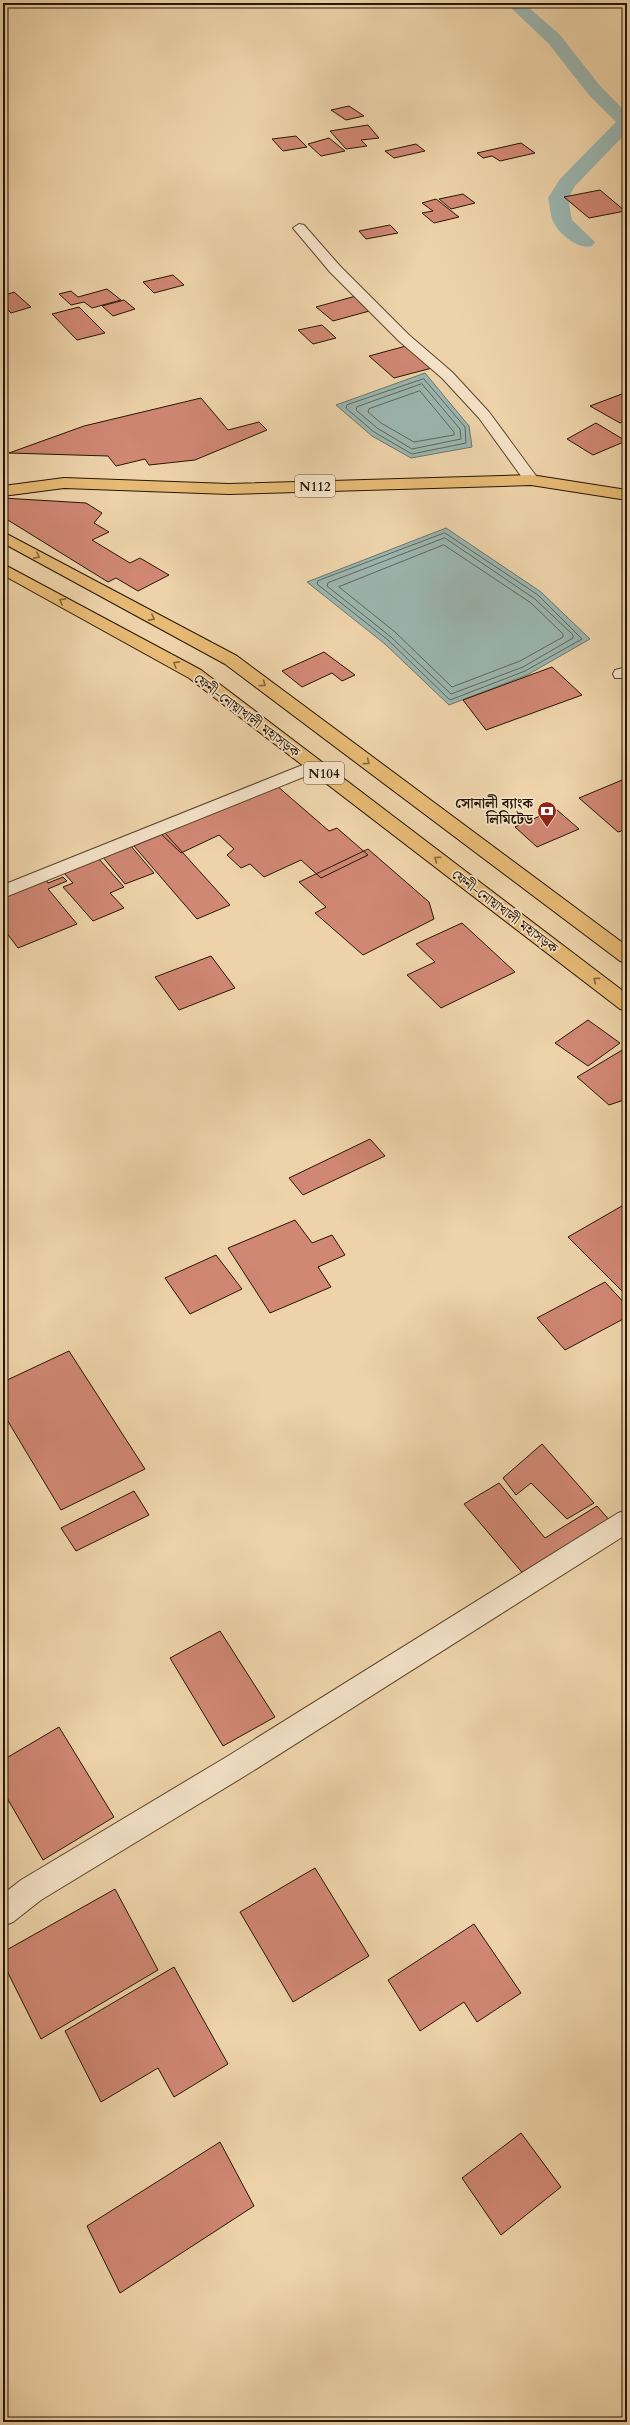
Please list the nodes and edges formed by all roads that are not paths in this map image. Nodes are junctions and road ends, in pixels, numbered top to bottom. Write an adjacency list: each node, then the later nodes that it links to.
1 (299, 228): 2 (street)
2 (531, 480): 3 (highway, N112); 4 (highway, N112)
3 (3, 491)
4 (627, 495)
5 (3, 537): 9 (highway, N104, one-way to 9)
6 (3, 569): 7 (highway, ফেনী-নোয়াখালী মহাসড়ক / N104, one-way to 6)
7 (315, 766): 8 (street); 10 (highway, ফেনী-নোয়াখালী মহাসড়ক / N104, one-way to 7)
8 (3, 892)
9 (627, 956)
10 (627, 1004)
11 (627, 1521): 12 (street)
12 (3, 1912)

